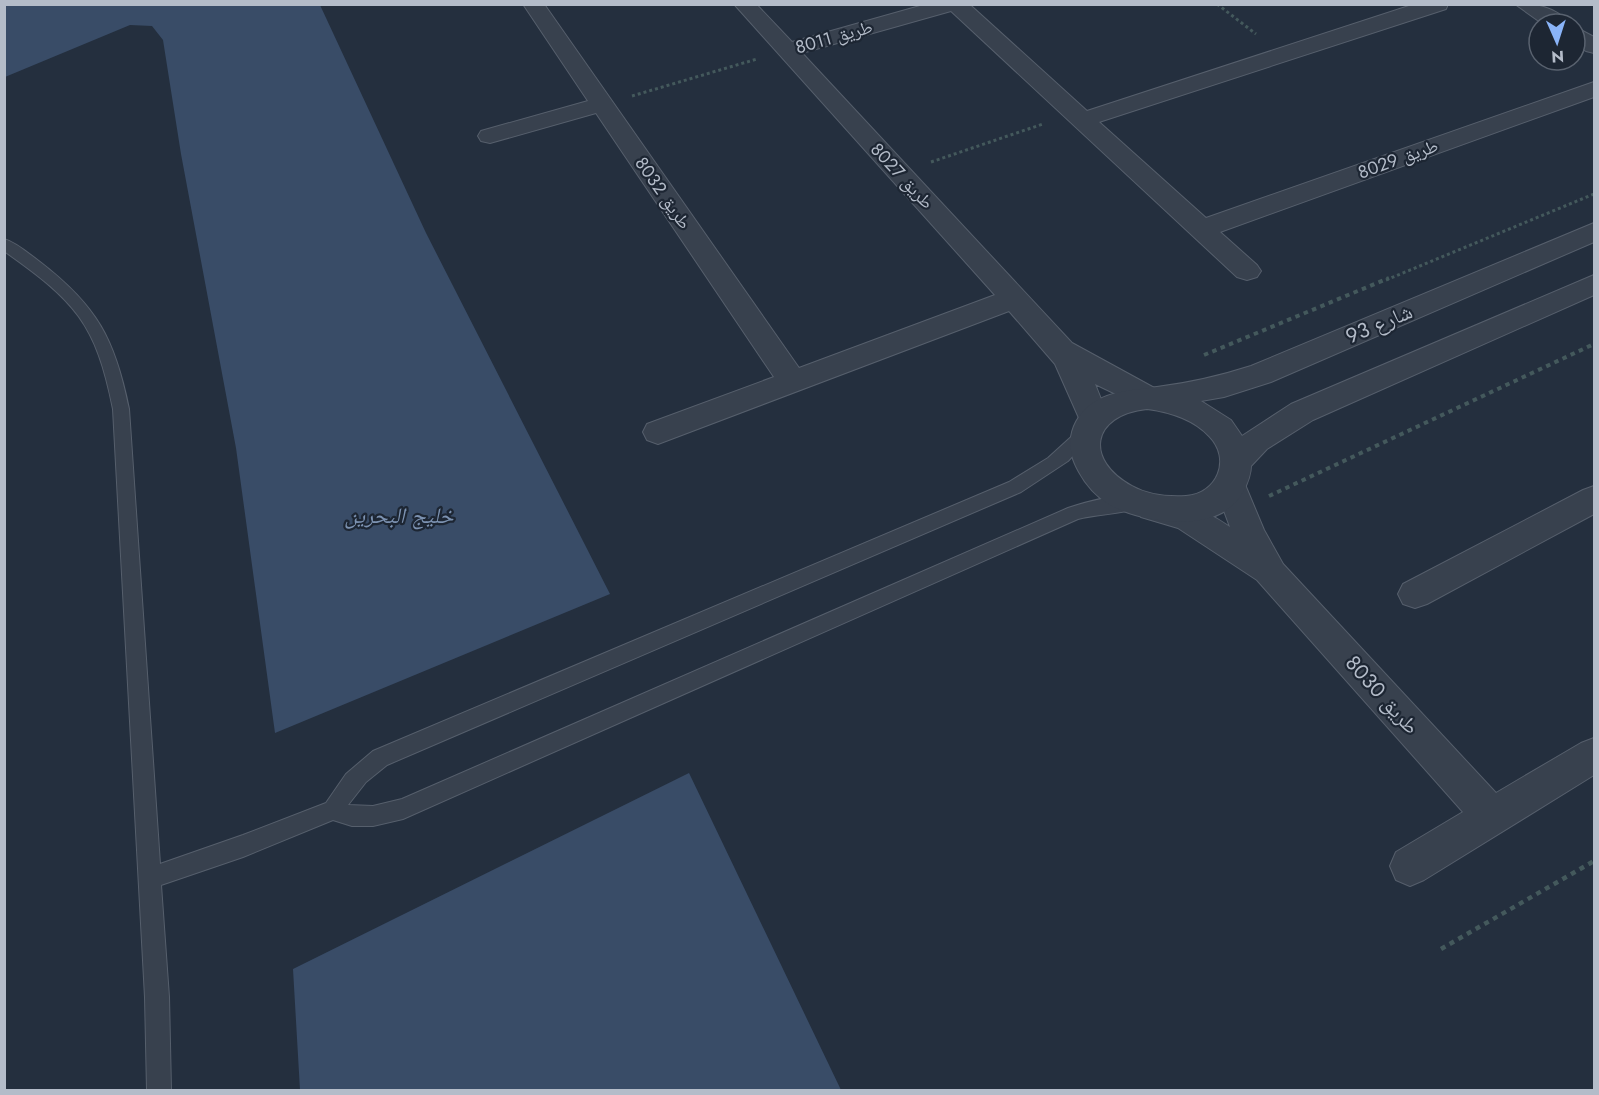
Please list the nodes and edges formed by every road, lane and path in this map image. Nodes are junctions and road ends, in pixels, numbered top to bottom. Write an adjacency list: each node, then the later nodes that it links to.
1 (533, 4): 11 (street, طريق 8032)
2 (744, 4): 8 (street, طريق 8027)
3 (954, 4): 8 (street, طريق 8011); 12 (street)
4 (1217, 4): 9 (path)
5 (1438, 4): 9 (street)
6 (1525, 4): 7 (street)
7 (1538, 12)
8 (786, 51): 11 (path); 14 (street, طريق 8027)
9 (1283, 55): 12 (street)
10 (1594, 89): 16 (street, طريق 8029)
11 (602, 104): 13 (street); 25 (street, طريق 8032)
12 (1079, 117): 14 (path); 16 (street)
13 (490, 136)
14 (898, 172): 21 (street, طريق 8027)
15 (1594, 194): 24 (path)
16 (1202, 229): 19 (street)
17 (1594, 232): 26 (street, شارع 93)
18 (4, 244): 39 (lane)
19 (1247, 271)
20 (1594, 284): 29 (street)
21 (1015, 298): 23 (street, طريق 8027); 25 (street)
22 (1594, 344): 29 (path)
23 (1060, 348): 26 (street, طريق 8027); 27 (street, طريق 8027)
24 (1203, 356)
25 (793, 382): 28 (street)
26 (1153, 398): 27 (street); 29 (street)
27 (1090, 425): 31 (street); 35 (lane)
28 (658, 432)
29 (1235, 485): 31 (street); 32 (street, طريق 8030)
30 (1594, 499): 33 (street)
31 (1144, 506): 32 (street, طريق 8030); 35 (lane)
32 (1271, 574): 36 (street, طريق 8030)
33 (1415, 594)
34 (1594, 755): 36 (street)
35 (333, 810): 39 (lane)
36 (1492, 816): 38 (street)
37 (1594, 861): 40 (path)
38 (1410, 866)
39 (150, 878): 41 (lane)
40 (1441, 949)
41 (159, 1090)

